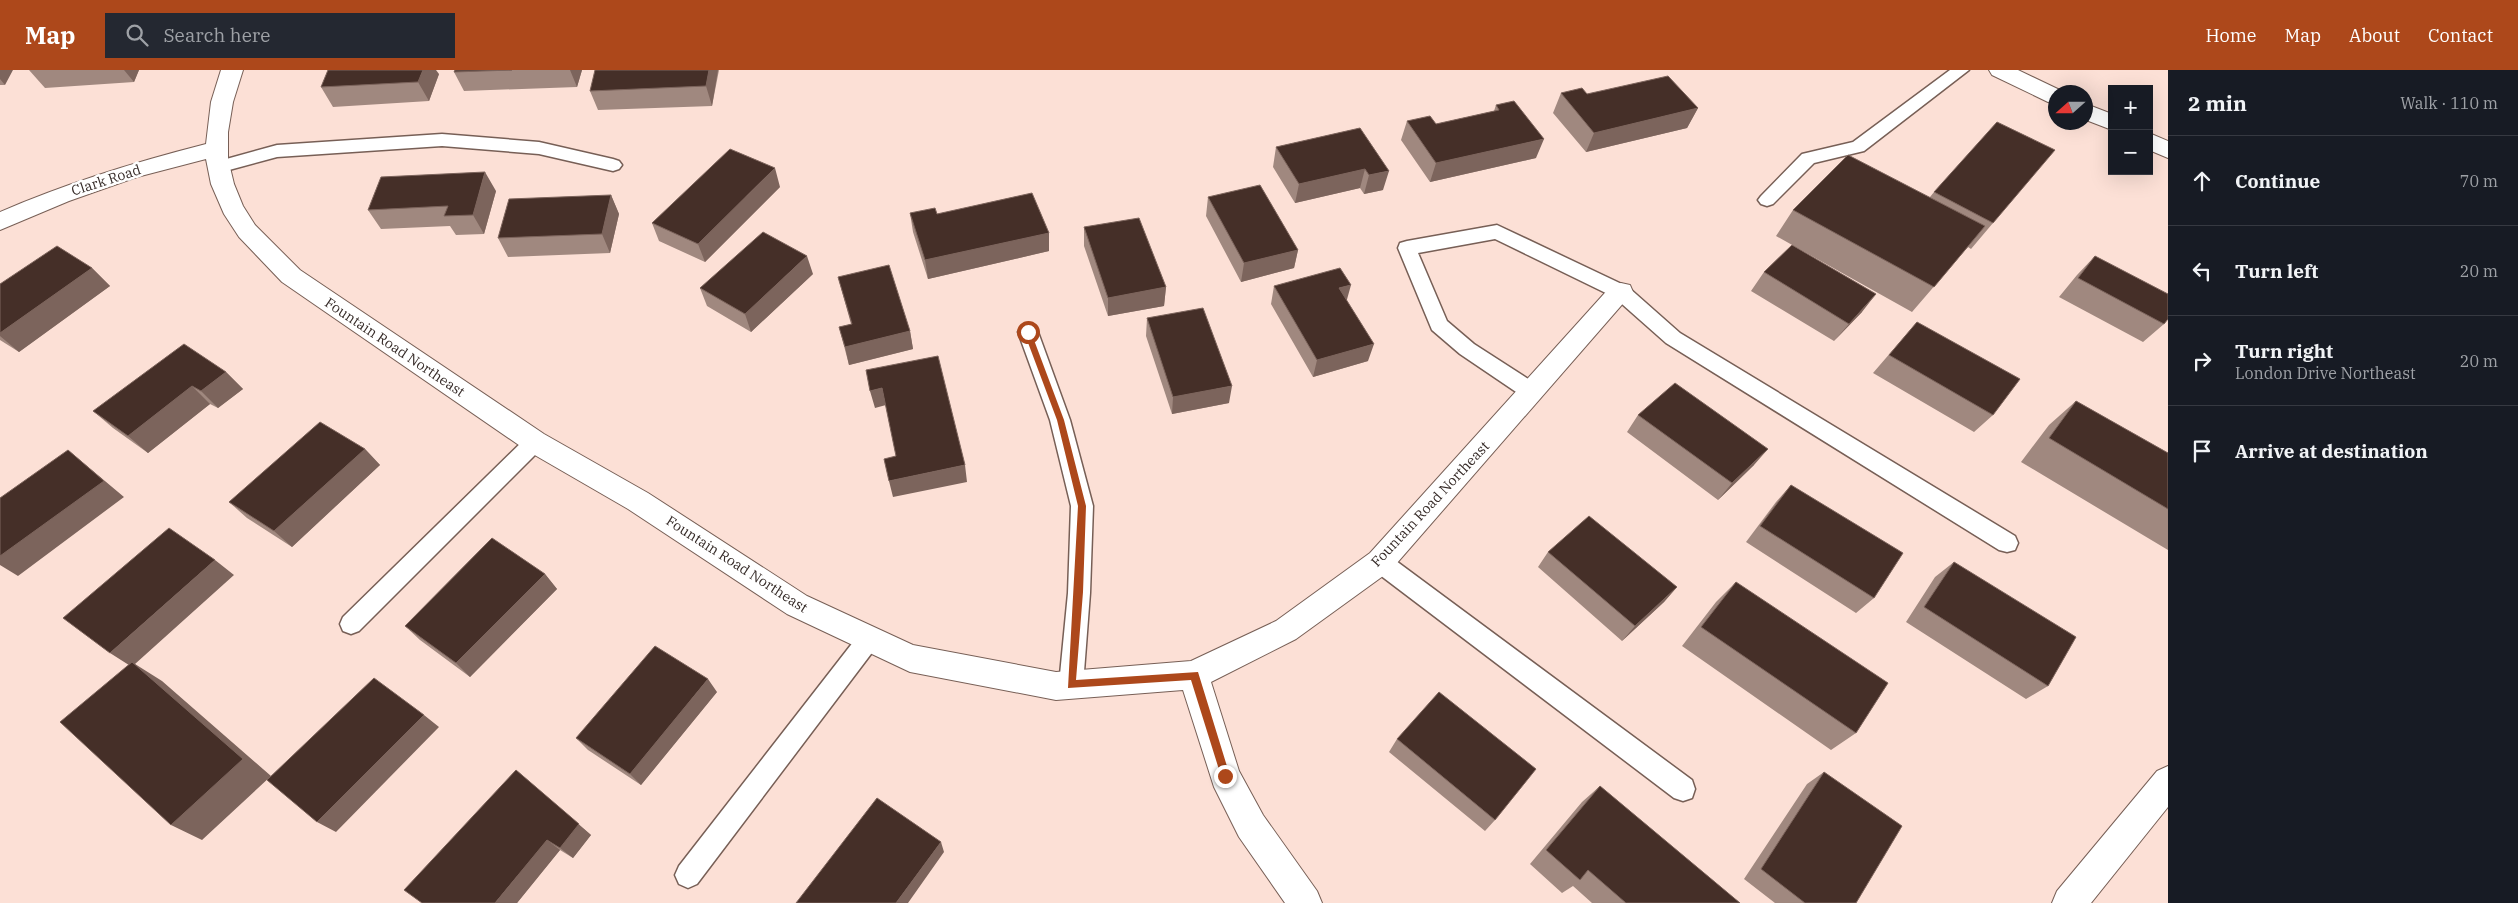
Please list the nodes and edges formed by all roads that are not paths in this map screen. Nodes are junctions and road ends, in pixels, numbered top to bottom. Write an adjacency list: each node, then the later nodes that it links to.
1 (232, 70): 9 (street, Fountain Road Northeast)
2 (1961, 70): 11 (lane)
3 (2000, 70): 4 (street)
4 (2048, 92)
5 (2093, 114): 6 (street)
6 (2108, 121)
7 (2153, 143): 8 (street)
8 (2168, 150)
9 (216, 158): 10 (lane); 12 (street, Clark Road); 16 (street, Fountain Road Northeast)
10 (613, 165)
11 (1767, 200)
12 (0, 222)
13 (1621, 292): 15 (street, Fountain Road Northeast); 15 (lane); 17 (lane)
14 (1028, 332): 22 (lane)
15 (1532, 392): 18 (street, Fountain Road Northeast)
16 (535, 442): 19 (lane); 20 (street, Fountain Road Northeast)
17 (2007, 543)
18 (1380, 562): 21 (street, Fountain Road Northeast); 24 (lane)
19 (351, 624)
20 (869, 639): 22 (street, Fountain Road Northeast); 25 (lane)
21 (1194, 675): 22 (street, Fountain Road Northeast); 26 (street)
22 (1071, 685)
23 (2168, 782): 27 (street)
24 (1683, 789)
25 (688, 875)
26 (1305, 903)
27 (2070, 903)

